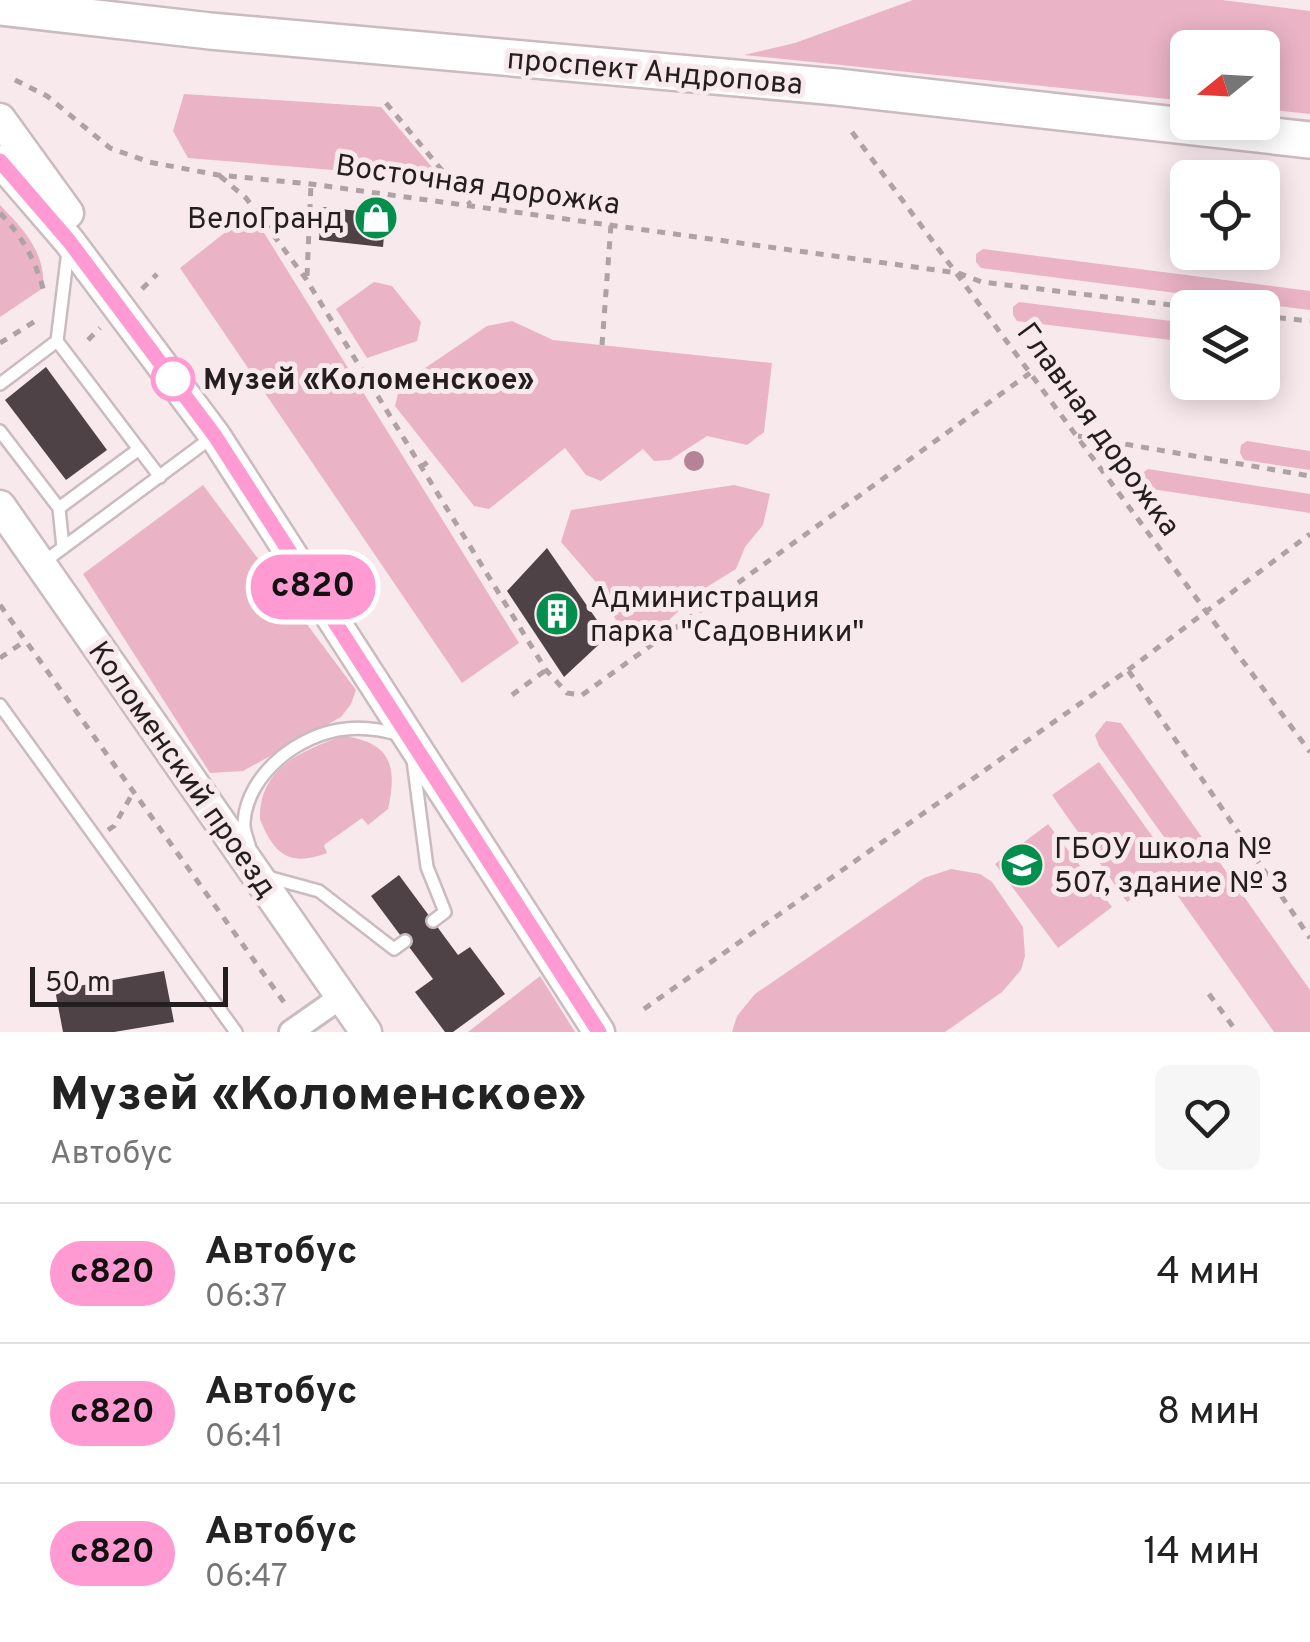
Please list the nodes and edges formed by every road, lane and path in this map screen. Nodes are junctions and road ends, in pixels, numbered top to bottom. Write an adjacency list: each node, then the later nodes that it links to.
1 (0, 7): 2 (main road, проспект Андропова)
2 (66, 15): 3 (main road); 8 (main road, проспект Андропова)
3 (0, 26)
4 (15, 80): 10 (path, Восточная дорожка)
5 (386, 103): 12 (path)
6 (0, 119): 15 (main road)
7 (852, 132): 16 (path, Главная дорожка)
8 (1310, 140)
9 (0, 162): 15 (main road)
10 (218, 175): 11 (path, Восточная дорожка); 18 (path)
11 (311, 184): 12 (path, Восточная дорожка); 18 (path)
12 (472, 206): 14 (path, Восточная дорожка)
13 (0, 213): 20 (path)
14 (611, 225): 16 (path, Восточная дорожка); 29 (path)
15 (69, 241): 27 (lane); 34 (main road)
16 (958, 273): 21 (path, Восточная дорожка); 30 (path, Главная дорожка)
17 (157, 274): 19 (path)
18 (306, 280): 37 (path)
19 (142, 289)
20 (46, 300)
21 (1170, 305)
22 (49, 312): 28 (path)
23 (1280, 318): 24 (path)
24 (1310, 321)
25 (103, 326): 26 (path)
26 (88, 340)
27 (57, 341): 31 (lane); 35 (lane)
28 (0, 343)
29 (602, 345)
30 (1030, 373): 33 (path, Главная дорожка); 48 (path)
31 (0, 384)
32 (0, 431): 41 (lane)
33 (1075, 435): 38 (path); 45 (path, Главная дорожка)
34 (215, 436): 39 (lane); 52 (main road)
35 (140, 449): 39 (lane); 41 (lane)
36 (433, 458): 37 (path)
37 (421, 467): 48 (path)
38 (1310, 476)
39 (160, 477): 43 (lane)
40 (0, 506): 43 (main road, Коломенский проезд)
41 (59, 508): 43 (lane)
42 (1310, 534): 45 (path)
43 (52, 557): 56 (main road, Коломенский проезд)
44 (0, 605): 46 (path)
45 (1206, 612): 49 (path); 53 (path, Главная дорожка)
46 (26, 641): 47 (path); 54 (path)
47 (0, 658)
48 (546, 670): 50 (path)
49 (1128, 670): 58 (path); 62 (path)
50 (512, 695)
51 (0, 705): 64 (lane)
52 (410, 738): 56 (lane); 57 (lane); 66 (main road)
53 (1310, 752)
54 (134, 791): 55 (path); 63 (path)
55 (114, 826)
56 (256, 874): 59 (lane); 61 (main road, Коломенский проезд)
57 (433, 921)
58 (1310, 938)
59 (405, 942)
60 (1209, 994): 67 (path)
61 (342, 997): 63 (street); 65 (main road, Коломенский проезд)
62 (644, 1009)
63 (291, 1022)
64 (236, 1032)
65 (366, 1032)
66 (599, 1032)
67 (1237, 1032)

